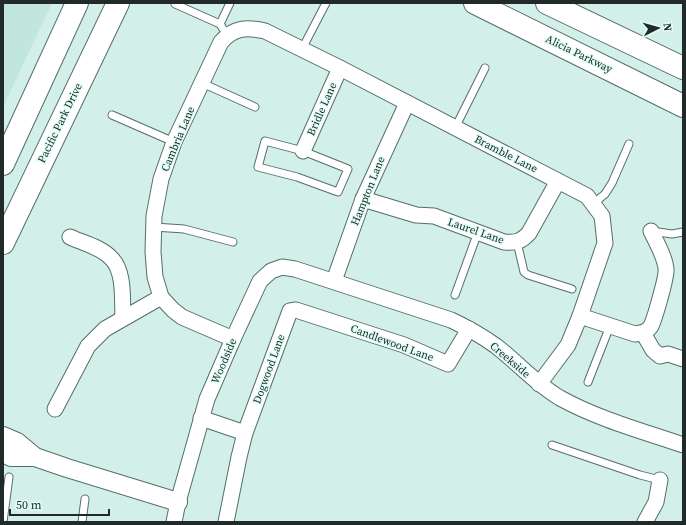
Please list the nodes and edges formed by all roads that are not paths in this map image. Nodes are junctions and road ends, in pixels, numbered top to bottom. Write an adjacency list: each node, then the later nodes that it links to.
1 (77, 3): 22 (main road)
2 (118, 3): 33 (main road, Pacific Park Drive)
3 (230, 3): 8 (lane)
4 (326, 3): 9 (lane)
5 (475, 3): 15 (main road, Alicia Parkway)
6 (547, 3): 12 (main road)
7 (175, 4): 8 (lane)
8 (228, 30): 9 (street, Bramble Lane); 13 (street, Cambria Lane)
9 (302, 49): 10 (street, Bramble Lane)
10 (340, 68): 14 (street, Bramble Lane); 21 (street, Bridle Lane)
11 (485, 68): 18 (lane)
12 (683, 68)
13 (202, 83): 16 (lane); 19 (street, Cambria Lane)
14 (407, 103): 18 (street, Bramble Lane); 24 (street, Hampton Lane)
15 (683, 106)
16 (255, 107)
17 (112, 115): 19 (lane)
18 (455, 128): 23 (street, Bramble Lane)
19 (174, 142): 26 (street, Cambria Lane)
20 (630, 144): 25 (lane)
21 (303, 151): 21 (lane)
22 (3, 164)
23 (558, 181): 25 (street, Bramble Lane); 32 (street, Laurel Lane)
24 (362, 199): 28 (street, Laurel Lane); 34 (street, Hampton Lane)
25 (593, 204): 39 (street, Bramble Lane)
26 (154, 227): 31 (lane); 37 (street, Cambria Lane)
27 (651, 231): 29 (lane); 43 (street)
28 (478, 232): 32 (street, Laurel Lane); 36 (lane)
29 (683, 232)
30 (70, 237): 40 (street)
31 (233, 242)
32 (517, 242): 35 (lane)
33 (3, 243)
34 (334, 281): 42 (street, Creekside); 44 (street, Woodside)
35 (572, 289)
36 (455, 295)
37 (161, 297): 40 (street); 44 (street, Cambria Lane)
38 (296, 310): 42 (street, Candlewood Lane); 50 (street, Dogwood Lane)
39 (580, 316): 41 (street); 47 (street, Bramble Lane)
40 (123, 318): 48 (street)
41 (610, 326): 43 (street); 46 (lane)
42 (469, 329): 47 (street, Creekside)
43 (643, 333): 45 (street)
44 (233, 339): 49 (street, Woodside)
45 (683, 359)
46 (588, 382)
47 (539, 384): 53 (street, Creekside)
48 (55, 409)
49 (201, 418): 50 (street); 59 (street, Woodside)
50 (245, 433): 63 (street, Dogwood Lane)
51 (3, 436): 55 (street)
52 (552, 444): 57 (lane)
53 (683, 445)
54 (3, 453): 55 (street)
55 (35, 457): 59 (street)
56 (9, 477): 60 (lane)
57 (660, 480): 64 (street)
58 (85, 499): 61 (lane)
59 (178, 502): 62 (street, Woodside)
60 (3, 522)
61 (82, 522)
62 (174, 522)
63 (226, 522)
64 (645, 522)

